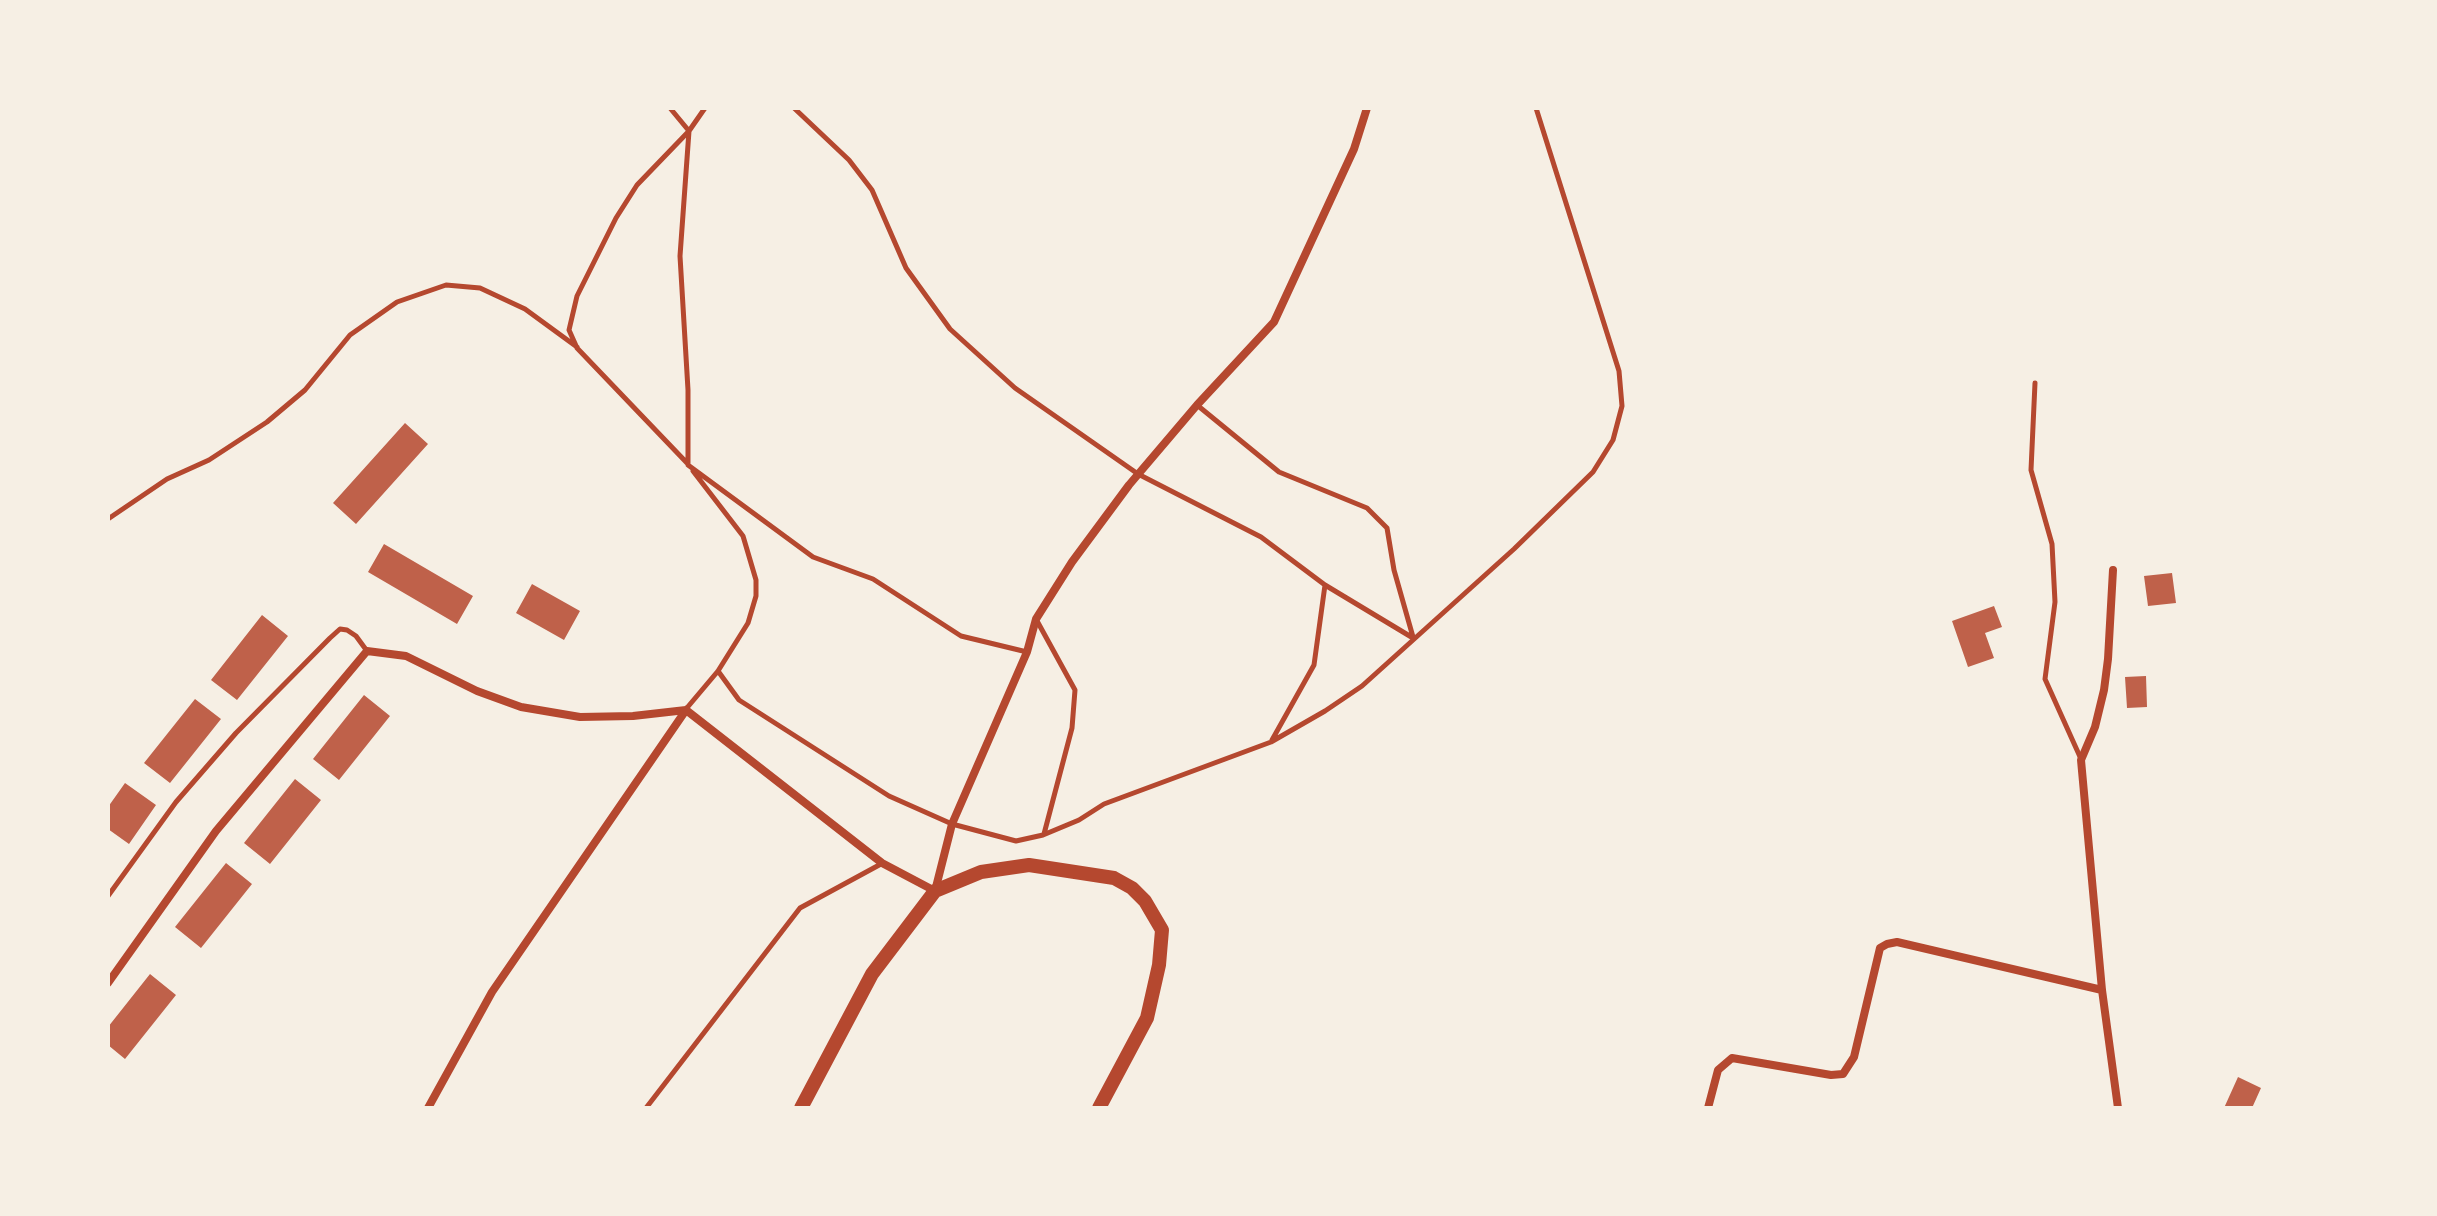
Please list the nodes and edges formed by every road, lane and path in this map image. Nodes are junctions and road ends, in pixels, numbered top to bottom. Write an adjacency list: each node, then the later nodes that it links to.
1 (670, 108): 6 (lane)
2 (705, 108): 6 (lane)
3 (794, 108): 11 (lane)
4 (1367, 108): 9 (street)
5 (1536, 108): 16 (lane)
6 (689, 131): 7 (lane); 10 (lane)
7 (577, 348): 10 (lane); 12 (lane)
8 (2035, 383): 22 (lane)
9 (1197, 405): 11 (street); 16 (lane)
10 (688, 465): 18 (lane); 19 (lane)
11 (1138, 474): 14 (lane); 15 (street)
12 (108, 519)
13 (2113, 570): 22 (street)
14 (1325, 585): 16 (lane); 21 (lane)
15 (1036, 619): 18 (street); 24 (lane)
16 (1413, 638): 21 (lane)
17 (367, 651): 20 (street); 27 (lane); 28 (street)
18 (1027, 652): 23 (street)
19 (718, 671): 20 (lane); 23 (lane)
20 (686, 710): 25 (street); 30 (street)
21 (1271, 742): 24 (lane)
22 (2081, 760): 29 (street)
23 (952, 824): 24 (lane); 26 (street)
24 (1043, 835)
25 (882, 863): 26 (street); 31 (lane)
26 (935, 891): 32 (street); 33 (street)
27 (108, 896)
28 (108, 983)
29 (2102, 990): 34 (street); 35 (street)
30 (428, 1108)
31 (646, 1108)
32 (801, 1108)
33 (1099, 1108)
34 (1708, 1108)
35 (2118, 1108)

